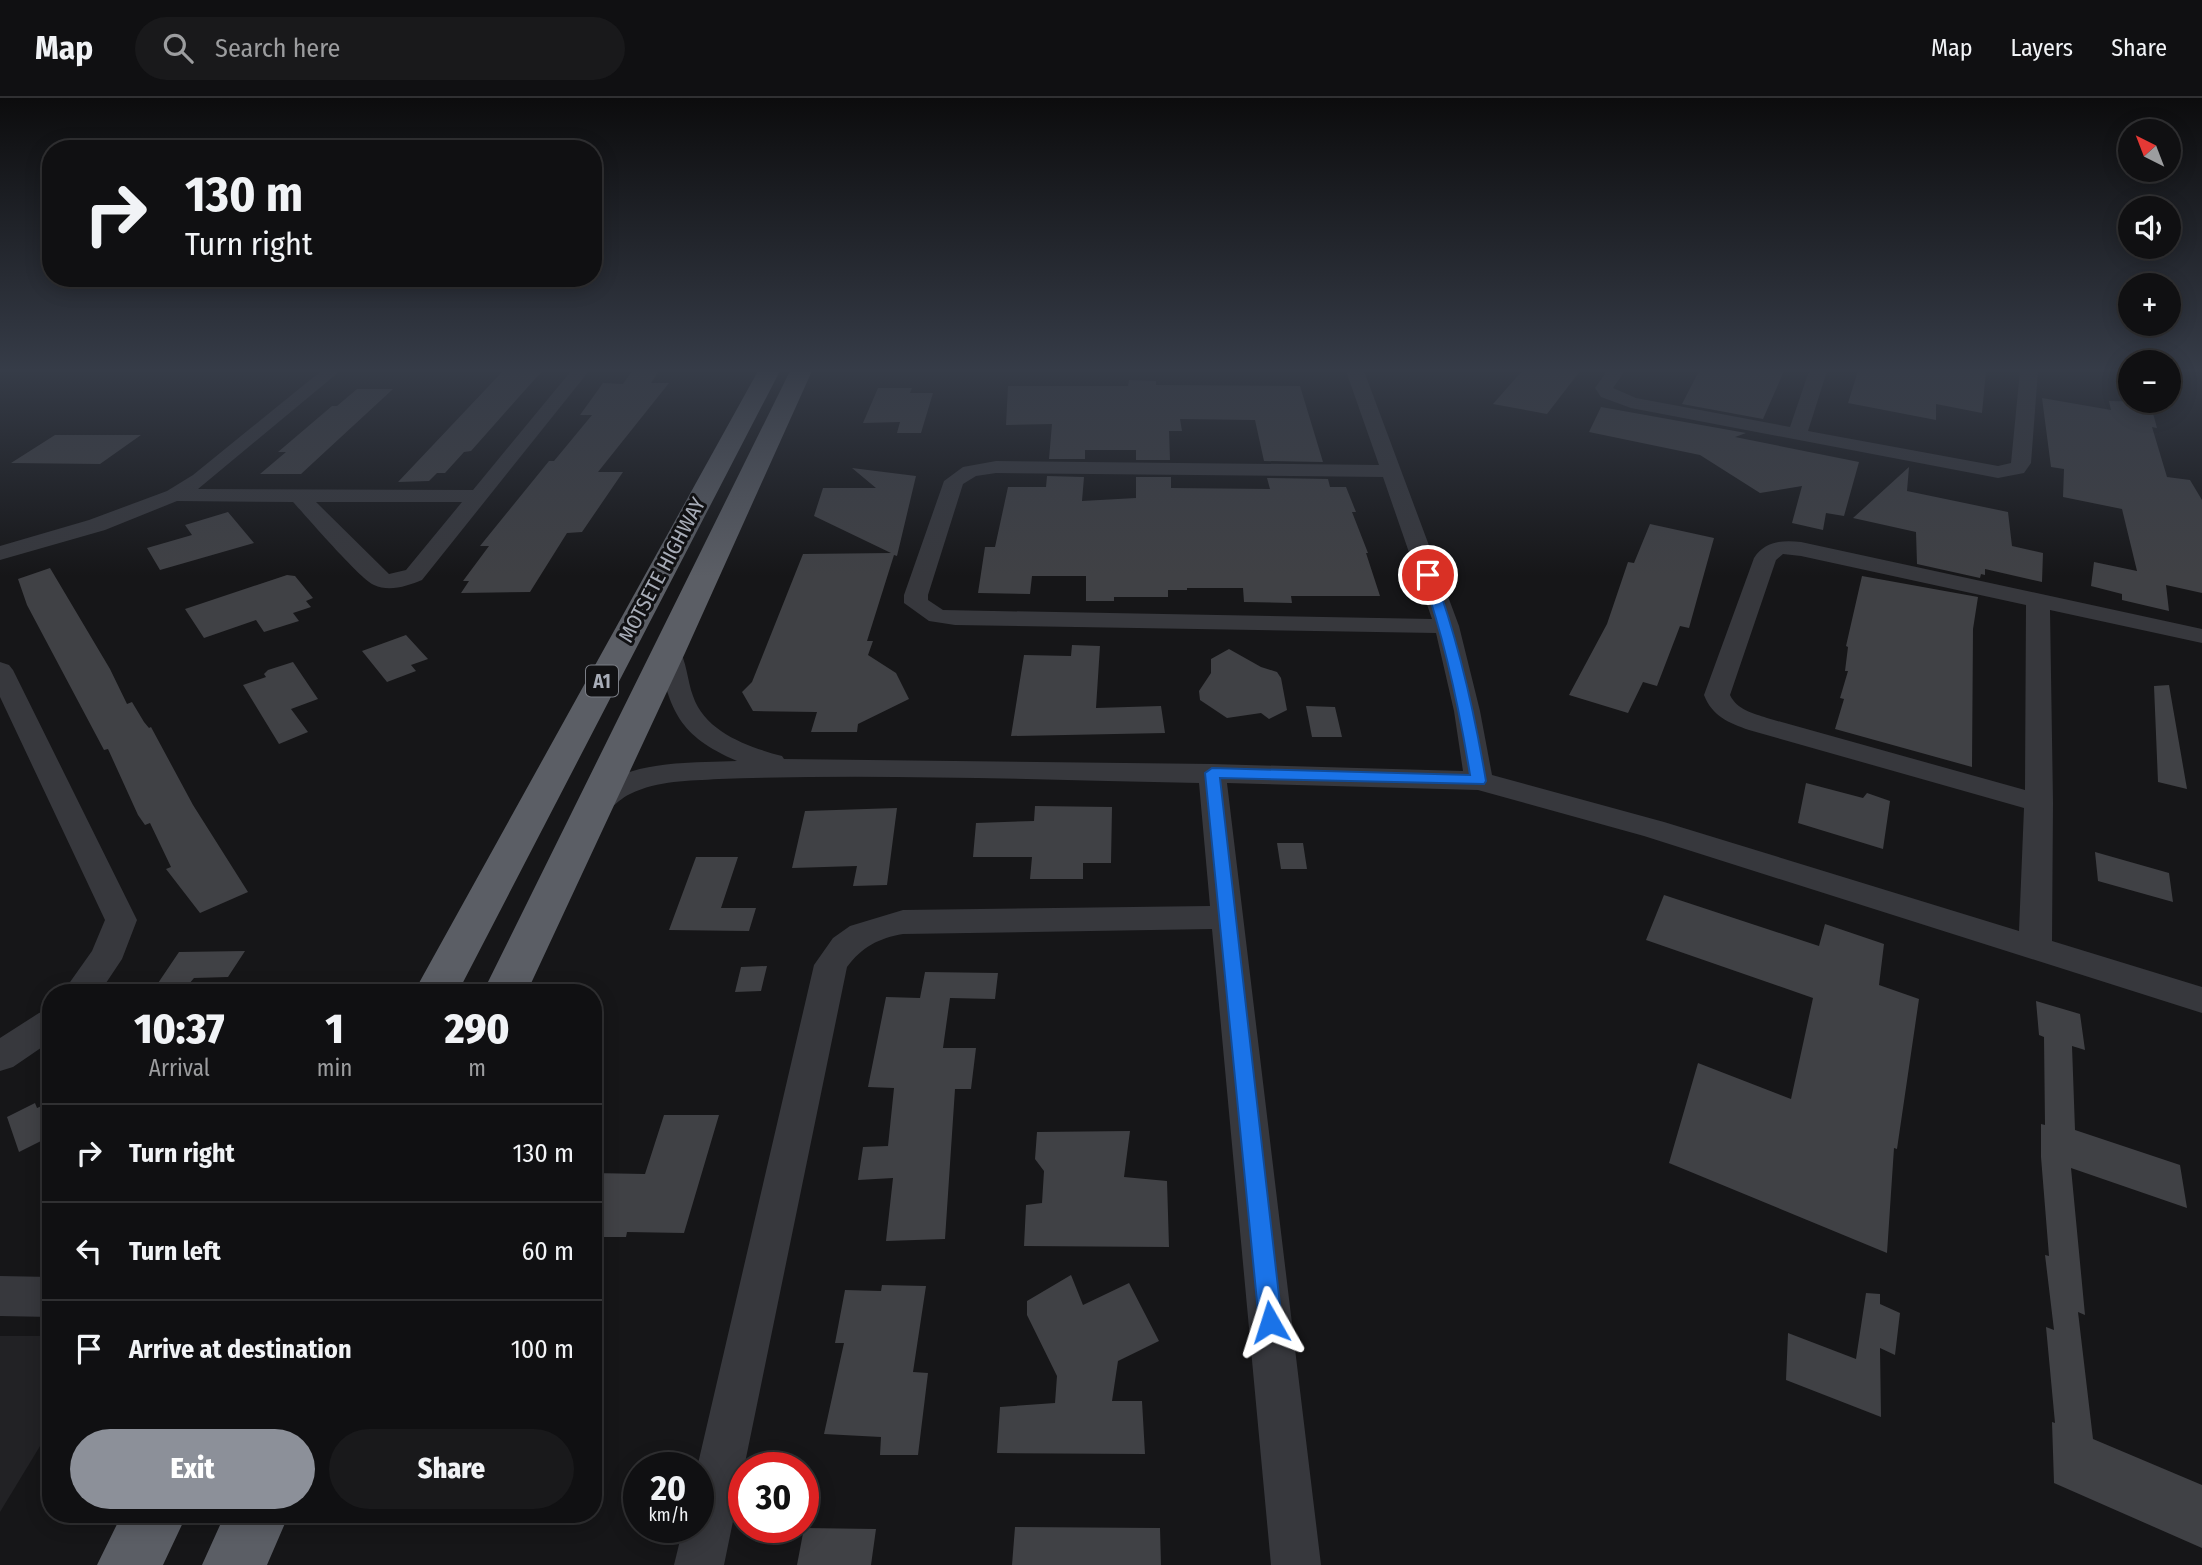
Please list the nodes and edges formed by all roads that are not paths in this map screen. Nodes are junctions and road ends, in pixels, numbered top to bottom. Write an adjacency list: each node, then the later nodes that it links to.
1 (248, 439): 9 (street)
2 (524, 439): 10 (street)
3 (732, 439): 26 (highway, MOTSETE HIGHWAY / A1)
4 (769, 439): 16 (highway, MOTSETE HIGHWAY / A1)
5 (1379, 439): 8 (street)
6 (1829, 439): 7 (street)
7 (2023, 439)
8 (1390, 471): 14 (street); 14 (street)
9 (174, 495): 11 (street); 12 (street)
10 (477, 496): 11 (street); 11 (street)
11 (300, 497)
12 (0, 553)
13 (2038, 601): 15 (street); 21 (street); 21 (street)
14 (1447, 626): 20 (street)
15 (2202, 636)
16 (669, 653): 18 (street); 22 (highway, MOTSETE HIGHWAY / A1)
17 (0, 670): 25 (street)
18 (803, 766): 19 (street); 22 (street)
19 (1212, 773): 20 (street); 23 (street)
20 (1479, 781): 24 (street)
21 (2039, 803): 24 (street)
22 (591, 810): 27 (highway, MOTSETE HIGHWAY / A1)
23 (1227, 917): 37 (street); 38 (street)
24 (2035, 947): 28 (street)
25 (88, 984)
26 (440, 984)
27 (509, 984)
28 (2202, 1000)
29 (42, 1029): 30 (street)
30 (0, 1057)
31 (0, 1296): 32 (street)
32 (42, 1297)
33 (151, 1523): 35 (highway)
34 (254, 1523): 36 (highway)
35 (129, 1565)
36 (234, 1565)
37 (699, 1565)
38 (1296, 1565)

